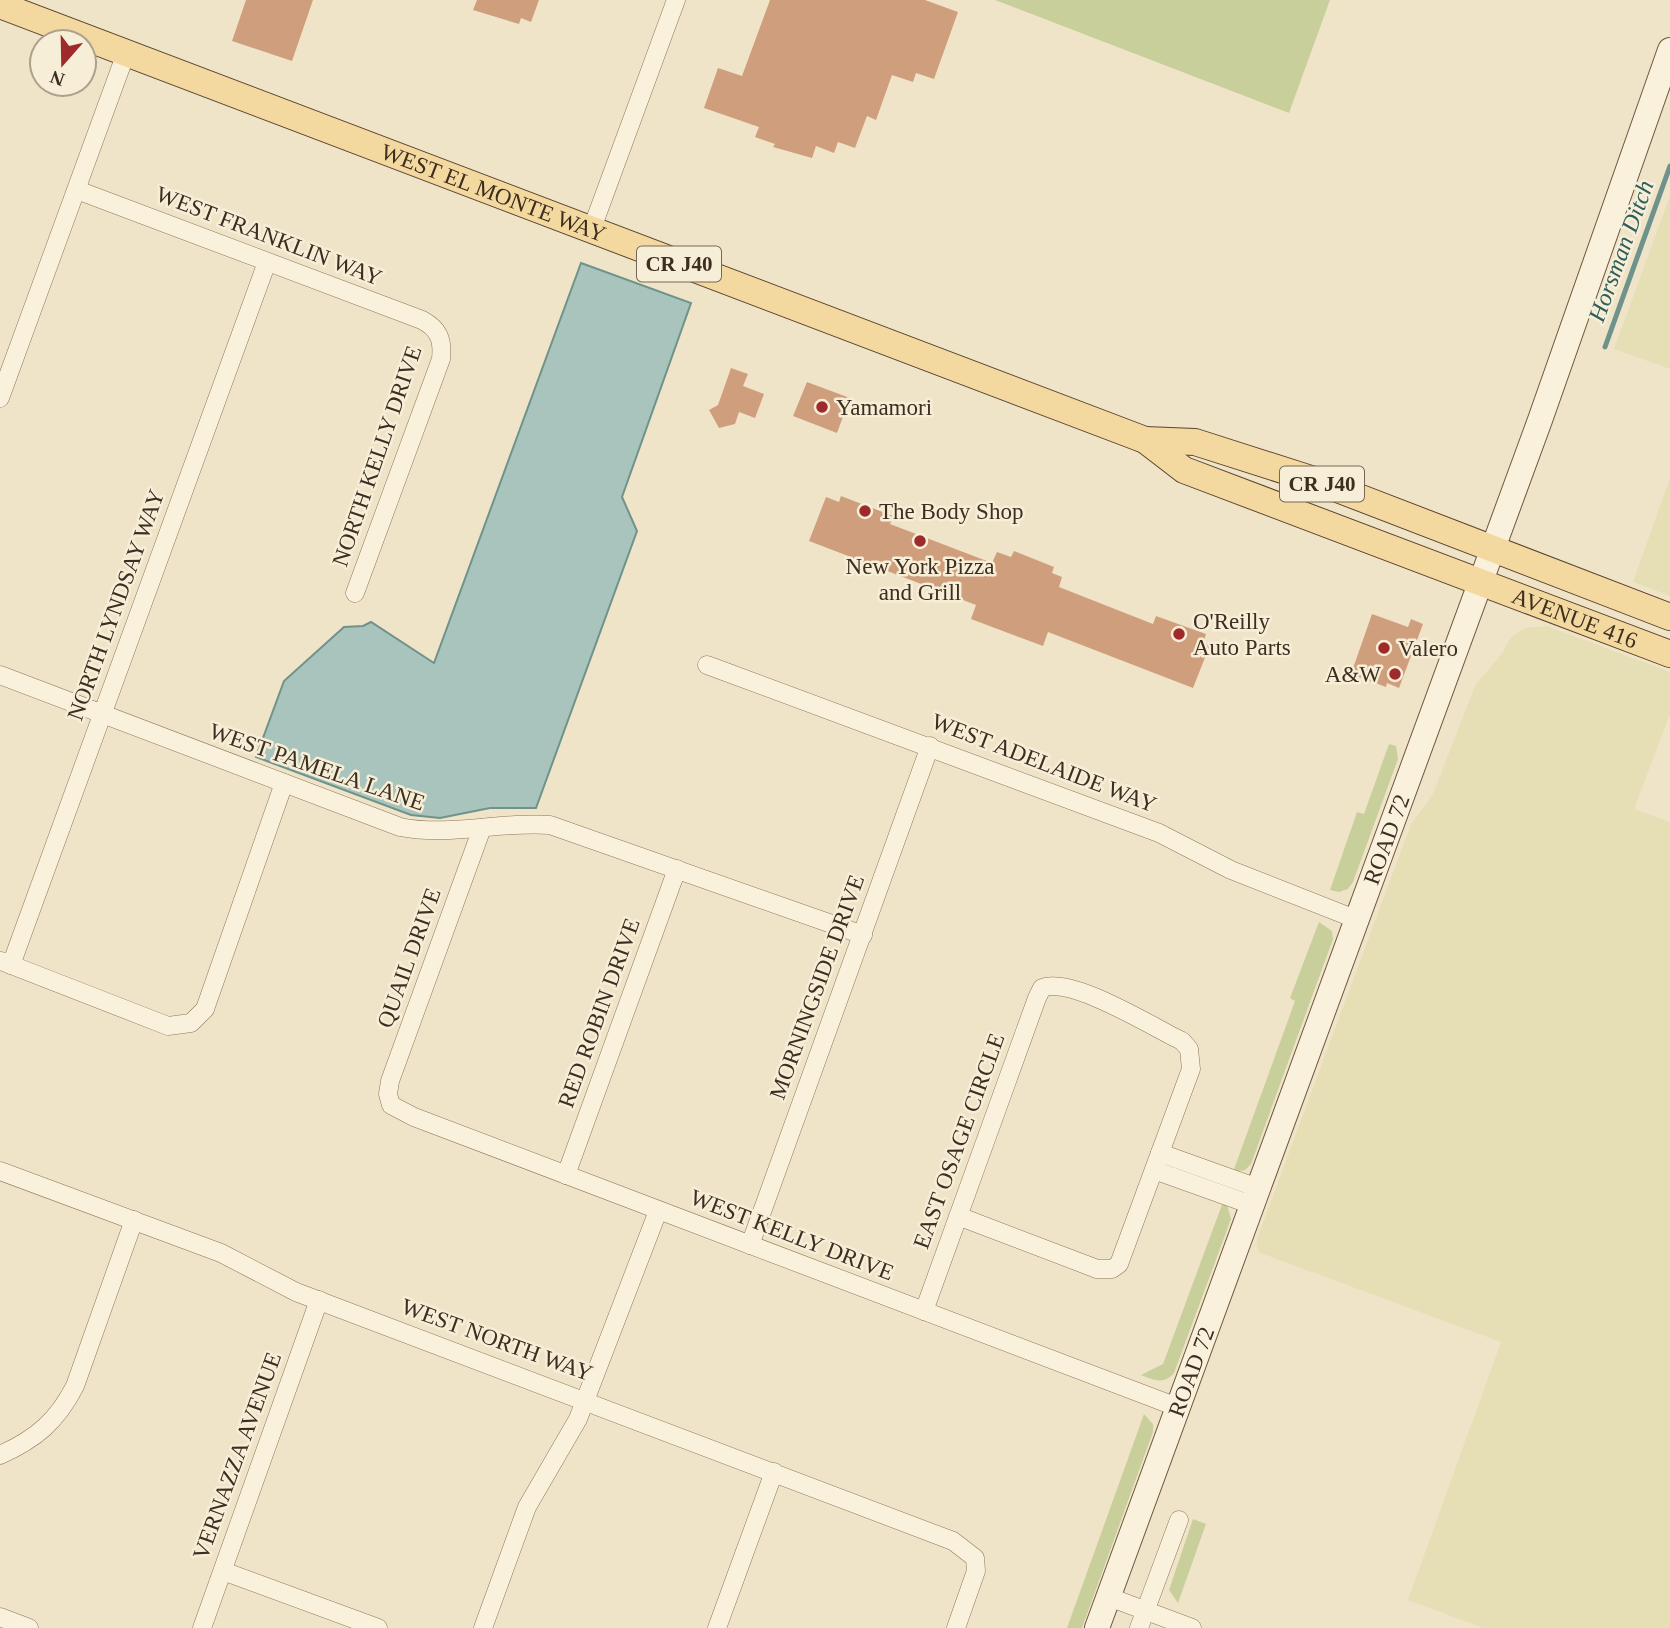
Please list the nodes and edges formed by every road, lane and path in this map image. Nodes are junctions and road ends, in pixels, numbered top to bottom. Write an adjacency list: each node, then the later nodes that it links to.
1 (676, 0): 6 (street)
2 (0, 5): 4 (main road, WEST EL MONTE WAY / CR J40)
3 (1670, 50): 11 (street, ROAD 72)
4 (127, 54): 5 (street); 6 (main road, WEST EL MONTE WAY / CR J40)
5 (77, 190): 7 (street, WEST FRANKLIN WAY); 9 (street)
6 (592, 231): 10 (main road, WEST EL MONTE WAY / CR J40)
7 (267, 262): 8 (street, WEST FRANKLIN WAY); 18 (street, NORTH LYNDSAY WAY)
8 (440, 336): 13 (street, NORTH KELLY DRIVE)
9 (0, 398)
10 (1145, 440): 11 (main road, WEST EL MONTE WAY / CR J40); 12 (main road, WEST EL MONTE WAY / CR J40)
11 (1493, 549): 12 (street, ROAD 72); 14 (main road, AVENUE 416 / CR J40)
12 (1481, 583): 15 (main road, AVENUE 416 / CR J40); 23 (street, ROAD 72)
13 (355, 593)
14 (1670, 617)
15 (1670, 654)
16 (708, 665): 19 (street, WEST ADELAIDE WAY)
17 (0, 675): 18 (street, WEST PAMELA LANE)
18 (103, 715): 20 (street, WEST PAMELA LANE); 25 (street, NORTH LYNDSAY WAY)
19 (930, 746): 23 (street, WEST ADELAIDE WAY); 24 (street, MORNINGSIDE DRIVE)
20 (284, 783): 21 (street, WEST PAMELA LANE); 25 (street)
21 (482, 828): 22 (street, WEST PAMELA LANE); 26 (street, QUAIL DRIVE)
22 (677, 869): 24 (street, WEST PAMELA LANE); 29 (street, RED ROBIN DRIVE)
23 (1358, 920): 30 (street, ROAD 72)
24 (863, 935): 34 (street, MORNINGSIDE DRIVE)
25 (6, 963)
26 (391, 1105): 29 (street, WEST KELLY DRIVE)
27 (1157, 1162): 30 (street); 32 (street); 32 (street, EAST OSAGE CIRCLE)
28 (0, 1171): 33 (street, WEST NORTH WAY)
29 (566, 1175): 31 (street, WEST KELLY DRIVE)
30 (1255, 1197): 38 (street, ROAD 72)
31 (658, 1211): 34 (street, WEST KELLY DRIVE); 37 (street)
32 (958, 1216): 36 (street, EAST OSAGE CIRCLE)
33 (134, 1220): 35 (street, WEST NORTH WAY); 39 (street)
34 (750, 1245): 36 (street, WEST KELLY DRIVE)
35 (319, 1300): 37 (street, WEST NORTH WAY); 42 (street, VERNAZZA AVENUE)
36 (924, 1311): 38 (street, WEST KELLY DRIVE)
37 (586, 1399): 40 (street, WEST NORTH WAY); 49 (street)
38 (1177, 1407): 43 (street, ROAD 72)
39 (0, 1455)
40 (774, 1472): 50 (street); 51 (street, WEST NORTH WAY)
41 (1179, 1520): 45 (street)
42 (223, 1570): 47 (street, VERNAZZA AVENUE); 48 (street)
43 (1109, 1597): 45 (street); 52 (street, ROAD 72)
44 (0, 1618): 46 (street)
45 (1142, 1619): 53 (street)
46 (29, 1628)
47 (202, 1628)
48 (378, 1628)
49 (483, 1628)
50 (717, 1628)
51 (956, 1628)
52 (1097, 1628)
53 (1192, 1628)

